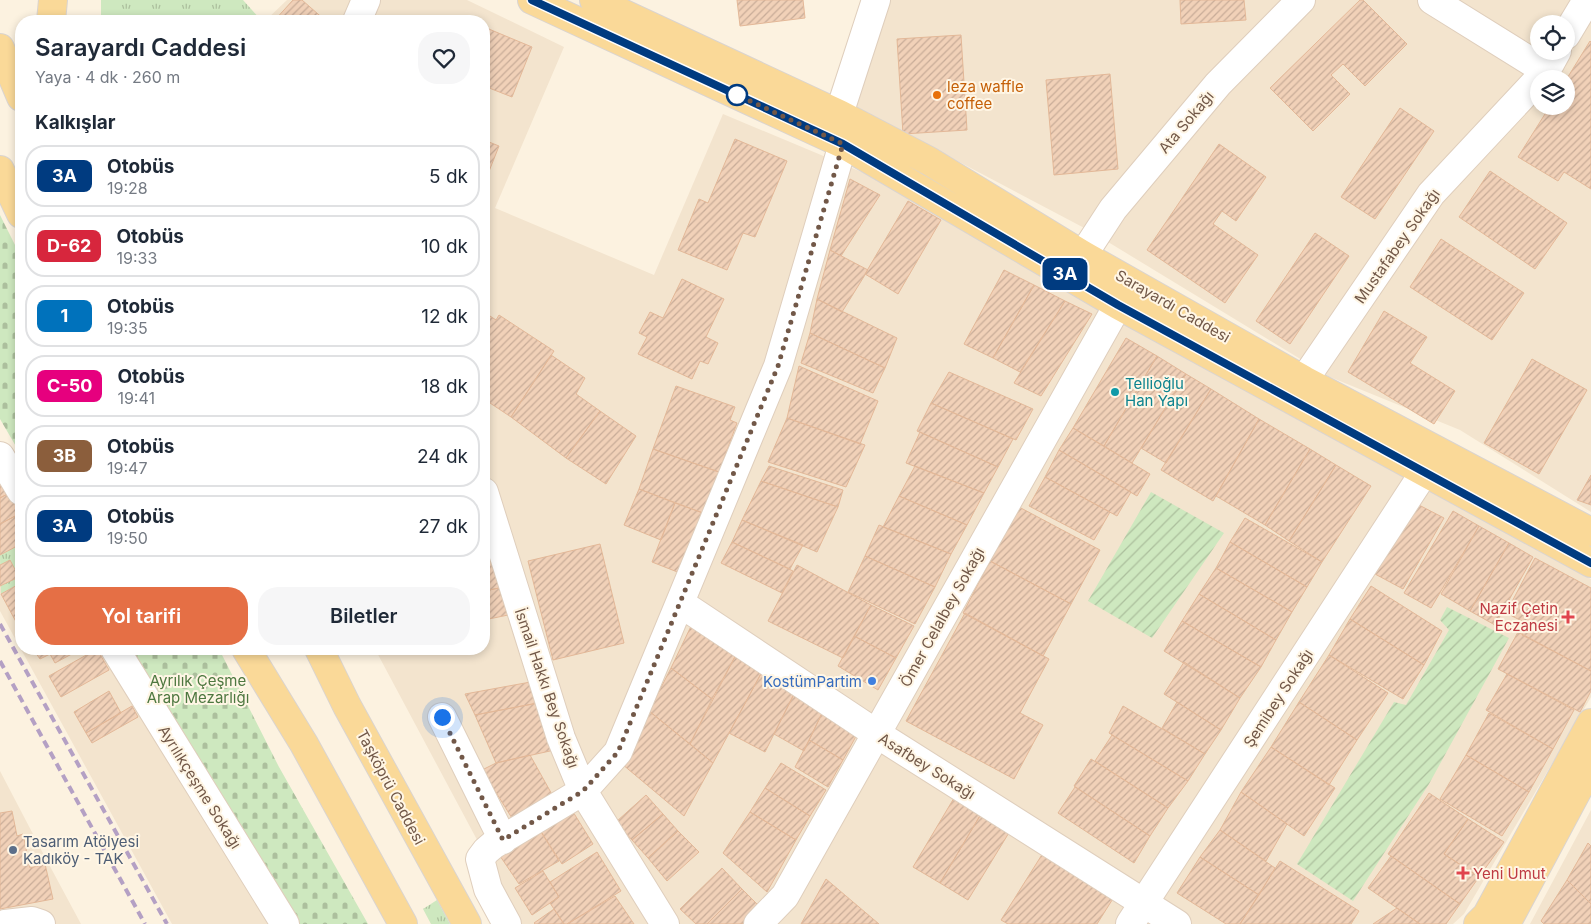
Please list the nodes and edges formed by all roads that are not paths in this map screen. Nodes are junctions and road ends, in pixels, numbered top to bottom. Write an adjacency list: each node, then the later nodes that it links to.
1 (53, 0): 9 (main road)
2 (366, 0): 10 (street)
3 (532, 0): 16 (main road, Sarayardı Caddesi)
4 (594, 0): 15 (main road, Sarayardı Caddesi)
5 (876, 0): 15 (street)
6 (1301, 0): 19 (street, Ata Sokağı)
7 (1432, 0): 13 (street)
8 (1586, 0): 11 (street)
9 (52, 15)
10 (360, 15)
11 (1575, 19)
12 (0, 48): 14 (main road)
13 (1551, 61): 21 (street, Mustafabey Sokağı)
14 (15, 83)
15 (839, 114): 19 (main road, Sarayardı Caddesi)
16 (843, 144): 20 (main road, Sarayardı Caddesi); 28 (street)
17 (0, 170): 18 (main road)
18 (15, 201)
19 (1083, 255): 21 (main road, Sarayardı Caddesi)
20 (1118, 305): 23 (main road, Sarayardı Caddesi); 35 (street, Ömer Celalbey Sokağı)
21 (1304, 380): 26 (main road, Sarayardı Caddesi)
22 (0, 456): 24 (street)
23 (1425, 471): 27 (main road, Sarayardı Caddesi); 40 (street, Şemibey Sokağı)
24 (15, 481)
25 (490, 511): 38 (street, İsmail Hakkı Bey Sokağı)
26 (1591, 532)
27 (1591, 563)
28 (680, 603): 35 (street, Asafbey Sokağı); 38 (street)
29 (119, 655): 43 (street, Ayrılıkçeşme Sokağı)
30 (250, 655): 36 (main road)
31 (264, 655): 36 (main road)
32 (322, 655): 45 (main road, Taşköprü Caddesi)
33 (442, 717): 39 (street)
34 (1591, 724): 50 (main road)
35 (877, 734): 40 (street, Asafbey Sokağı); 48 (street, Ömer Celalbey Sokağı)
36 (304, 744): 44 (main road)
37 (1591, 765): 51 (main road)
38 (583, 791): 39 (street); 47 (street, İsmail Hakkı Bey Sokağı)
39 (503, 840): 46 (street)
40 (1137, 914): 49 (street, Asafbey Sokağı)
41 (5, 924): 42 (street)
42 (41, 924)
43 (285, 924)
44 (403, 924)
45 (467, 924)
46 (508, 924)
47 (665, 924)
48 (758, 924)
49 (1177, 924)
50 (1478, 924)
51 (1506, 924)

